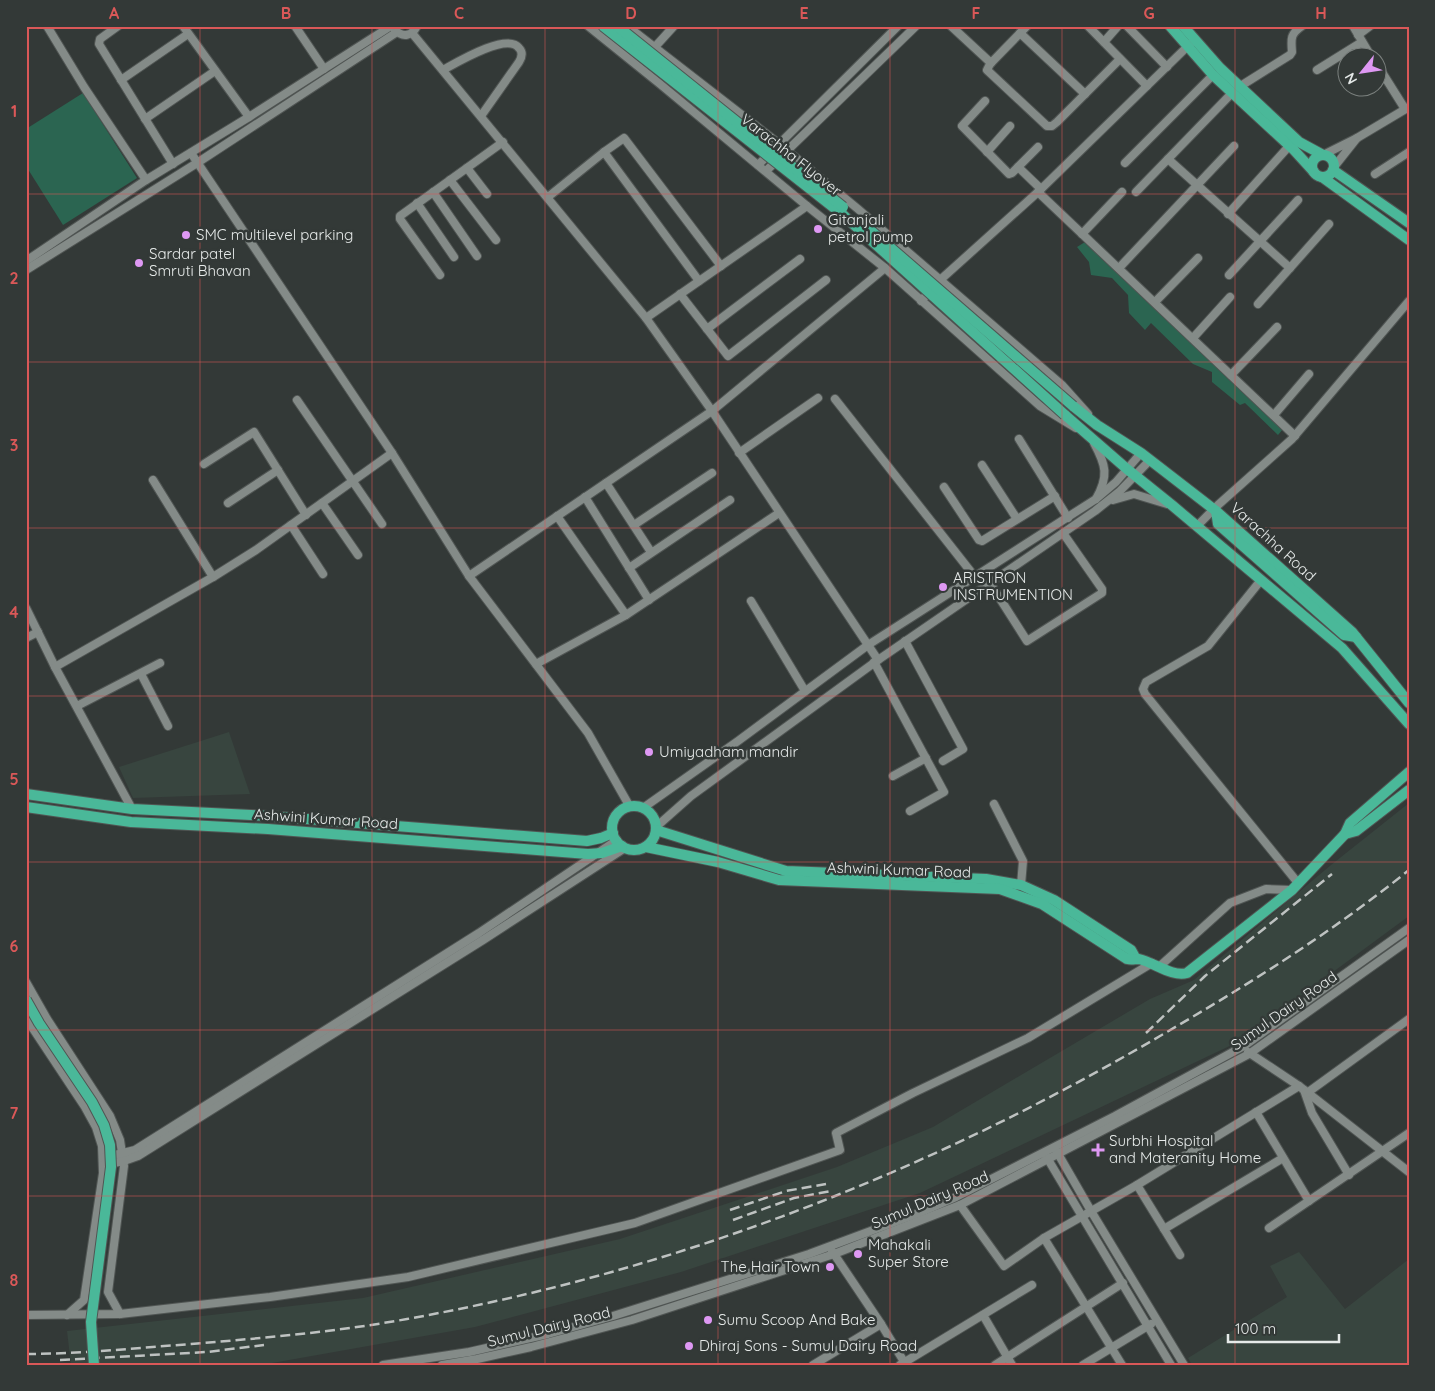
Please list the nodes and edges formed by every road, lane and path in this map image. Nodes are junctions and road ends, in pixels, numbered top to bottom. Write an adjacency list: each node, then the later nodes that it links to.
1 (47, 26): 73 (street)
2 (183, 26): 25 (street)
3 (295, 26): 34 (street)
4 (588, 26): 66 (street)
5 (603, 26): 125 (main road, Varachha Flyover, bridge)
6 (617, 26): 124 (main road, Varachha Flyover, bridge)
7 (626, 26): 29 (street)
8 (674, 26): 29 (street)
9 (916, 26): 56 (street)
10 (951, 26): 32 (street)
11 (1027, 26): 24 (street)
12 (1088, 26): 27 (street)
13 (1118, 26): 27 (street)
14 (1127, 26): 33 (street)
15 (1170, 26): 28 (main road)
16 (1183, 26): 28 (main road)
17 (1302, 26): 42 (street)
18 (1353, 26): 26 (street)
19 (1370, 26): 26 (street)
20 (115, 27): 39 (street)
21 (394, 28): 23 (street); 34 (street); 64 (street)
22 (894, 28): 52 (street)
23 (415, 30): 35 (street)
24 (1020, 33): 32 (street); 43 (street)
25 (188, 34): 37 (street); 39 (street)
26 (1360, 39): 30 (street); 36 (street)
27 (1104, 42): 31 (street)
28 (1191, 43): 33 (street); 38 (main road)
29 (654, 48): 52 (street)
30 (1366, 48)
31 (1120, 59): 41 (street); 43 (street)
32 (991, 63): 43 (street)
33 (1166, 68): 41 (street)
34 (324, 69): 47 (street)
35 (443, 70): 46 (street); 46 (street)
36 (1317, 70)
37 (216, 71): 47 (street); 48 (street)
38 (1217, 72): 42 (main road); 63 (street)
39 (121, 80): 48 (street)
40 (1388, 80): 45 (street)
41 (1147, 86): 76 (street)
42 (1236, 90): 54 (main road); 61 (main road); 62 (street)
43 (1085, 94)
44 (985, 101): 58 (street)
45 (1407, 108): 50 (street)
46 (481, 116): 51 (street)
47 (249, 117): 60 (street)
48 (145, 119): 65 (street)
49 (1010, 126): 58 (street)
50 (1357, 138): 61 (street); 69 (street)
51 (503, 142): 68 (street); 81 (street)
52 (778, 143): 56 (street); 66 (street)
53 (1234, 146): 75 (street)
54 (1290, 146): 72 (main road); 85 (street)
55 (1038, 147): 67 (street)
56 (787, 150): 70 (street); 106 (street)
57 (604, 152): 81 (street); 97 (street); 105 (street)
58 (987, 152): 67 (street)
59 (1409, 152): 71 (street)
60 (191, 153): 64 (street); 65 (street)
61 (1323, 155): 69 (main road); 72 (main road)
62 (1168, 159): 75 (street); 79 (street)
63 (1125, 162)
64 (197, 163): 101 (street); 130 (street)
65 (174, 164): 73 (street)
66 (758, 165): 70 (street)
67 (1018, 167): 76 (street)
68 (467, 168): 74 (street); 80 (street)
69 (1334, 169): 72 (main road); 86 (main road)
70 (766, 171): 84 (street)
71 (1375, 174)
72 (1318, 175): 90 (main road)
73 (146, 180): 93 (street)
74 (450, 180): 77 (street); 89 (street)
75 (1197, 186): 85 (street); 99 (street)
76 (1039, 191): 88 (street); 106 (street)
77 (433, 192): 83 (street); 92 (street)
78 (1122, 192): 88 (street)
79 (1136, 192)
80 (487, 194)
81 (548, 197): 113 (street)
82 (1298, 200): 91 (street)
83 (417, 203): 94 (street); 102 (street)
84 (807, 206): 97 (street); 98 (street)
85 (1228, 214): 91 (street)
86 (1409, 223)
87 (1329, 224): 100 (street)
88 (1082, 234): 99 (street)
89 (496, 240)
90 (1409, 240)
91 (1259, 242): 100 (street); 103 (street)
92 (477, 256)
93 (27, 257)
94 (454, 257)
95 (1198, 258): 111 (street)
96 (800, 259): 115 (street)
97 (721, 266): 105 (street)
98 (885, 268): 109 (street); 122 (street)
99 (1119, 268): 111 (street)
100 (1290, 268): 112 (street)
101 (26, 270)
102 (440, 275)
103 (1229, 275)
104 (826, 280): 115 (street)
105 (699, 281): 107 (street)
106 (939, 281): 109 (street); 124 (street)
107 (680, 294): 113 (street); 115 (street)
108 (1230, 297): 116 (street)
109 (921, 301): 125 (street)
110 (1409, 301): 126 (street)
111 (1155, 302): 116 (street)
112 (1258, 304)
113 (646, 318): 122 (street)
114 (1277, 327): 118 (street)
115 (707, 329)
116 (1192, 338): 118 (street)
117 (1309, 374): 123 (street)
118 (1231, 375): 123 (street)
119 (818, 398): 128 (street)
120 (835, 399): 166 (street)
121 (297, 400): 138 (street)
122 (712, 411): 128 (street); 139 (street)
123 (1274, 415): 126 (street)
124 (1097, 425): 129 (main road, Varachha Road)
125 (1088, 435): 135 (main road, Varachha Flyover); 143 (street)
126 (1295, 436): 149 (street)
127 (1019, 439): 141 (street)
128 (739, 453): 150 (street)
129 (1140, 453): 131 (main road, Varachha Road); 135 (street)
130 (392, 454): 138 (street); 164 (street)
131 (1150, 460): 135 (street); 149 (main road, Varachha Road)
132 (204, 464): 134 (street)
133 (982, 465): 154 (street)
134 (278, 470): 146 (street); 151 (street)
135 (1131, 472): 143 (street); 145 (street); 148 (main road, Varachha Flyover)
136 (712, 473): 157 (street)
137 (153, 480): 165 (street)
138 (353, 481): 147 (street); 155 (street)
139 (606, 483): 142 (street); 157 (street)
140 (944, 487): 154 (street)
141 (1055, 496): 153 (street); 154 (street)
142 (584, 498): 152 (street); 162 (street)
143 (1096, 499): 153 (street)
144 (730, 500): 160 (street)
145 (1108, 502): 148 (street); 159 (street)
146 (228, 503)
147 (322, 503): 151 (street); 161 (street)
148 (1173, 506): 158 (main road, Varachha Flyover)
149 (1215, 510): 158 (street); 184 (main road, Varachha Road)
150 (779, 513): 169 (street); 176 (street)
151 (306, 515): 156 (street)
152 (557, 516): 164 (street); 172 (street)
153 (1068, 518): 166 (street)
154 (1018, 520)
155 (382, 524)
156 (291, 526): 163 (street); 165 (street)
157 (634, 526): 160 (street)
158 (1199, 527): 167 (main road, Varachha Flyover); 177 (main road)
159 (1063, 533): 168 (street); 168 (street)
160 (651, 552): 162 (street)
161 (358, 555)
162 (628, 568): 169 (street)
163 (323, 574)
164 (469, 576): 180 (street)
165 (213, 577): 181 (street)
166 (975, 577): 176 (street)
167 (1261, 580): 177 (main road, Varachha Flyover); 206 (street)
168 (990, 583): 175 (street)
169 (649, 600): 172 (street)
170 (751, 602): 183 (street)
171 (26, 608): 173 (street)
172 (626, 615): 180 (street)
173 (38, 632): 174 (street); 181 (street)
174 (26, 638)
175 (905, 641): 178 (street); 189 (street)
176 (868, 645): 178 (street); 183 (street)
177 (1342, 648): 186 (main road)
178 (876, 661): 188 (street); 200 (street)
179 (160, 663): 182 (street)
180 (536, 664): 196 (street)
181 (55, 667): 185 (street)
182 (141, 674): 185 (street); 187 (street)
183 (805, 691): 197 (street)
184 (1409, 703)
185 (77, 706): 198 (street)
186 (1409, 724)
187 (168, 726)
188 (926, 758): 191 (street); 199 (street)
189 (943, 761)
190 (1409, 772): 201 (main road, Ashwini Kumar Road)
191 (893, 776)
192 (1409, 790): 201 (main road, Ashwini Kumar Road)
193 (26, 794): 198 (main road, Ashwini Kumar Road)
194 (994, 804): 205 (street)
195 (26, 807): 204 (main road, Ashwini Kumar Road)
196 (630, 807): 197 (main road); 202 (main road)
197 (643, 808): 200 (main road)
198 (132, 809): 202 (main road, Ashwini Kumar Road)
199 (910, 812)
200 (656, 828): 203 (main road); 205 (main road, Ashwini Kumar Road)
201 (1345, 834): 206 (main road, Ashwini Kumar Road)
202 (619, 842): 203 (main road); 204 (main road, Ashwini Kumar Road); 224 (street)
203 (646, 847): 207 (main road, Ashwini Kumar Road)
204 (600, 853): 224 (street)
205 (1021, 885): 207 (main road, Ashwini Kumar Road)
206 (1295, 886): 210 (street); 210 (main road, Ashwini Kumar Road)
207 (1044, 900): 210 (main road, Ashwini Kumar Road)
208 (1409, 928): 215 (street)
209 (1409, 940): 216 (street, Sumul Dairy Road)
210 (1156, 965): 245 (street)
211 (26, 982): 224 (street)
212 (26, 1000): 255 (main road, bridge)
213 (26, 1018): 227 (street)
214 (1409, 1019): 217 (street)
215 (1244, 1046): 216 (street); 220 (street)
216 (1250, 1054): 217 (street); 223 (street, Sumul Dairy Road)
217 (1304, 1090): 218 (street); 222 (street); 229 (street)
218 (1256, 1112): 225 (street); 230 (street)
219 (1409, 1133): 222 (street)
220 (1054, 1146): 221 (street); 223 (street)
221 (1044, 1151): 226 (street); 238 (street)
222 (1383, 1152): 228 (street); 229 (street)
223 (1059, 1154): 226 (street, Sumul Dairy Road); 233 (street)
224 (123, 1157): 227 (street); 245 (street)
225 (1283, 1158): 231 (street); 236 (street)
226 (1048, 1160): 232 (street, Sumul Dairy Road); 234 (street)
227 (103, 1161): 248 (street)
228 (1409, 1172)
229 (1348, 1175): 231 (street)
230 (1136, 1185): 233 (street); 236 (street)
231 (1309, 1201): 235 (street)
232 (960, 1205): 237 (street); 239 (street, Sumul Dairy Road)
233 (1090, 1211): 234 (street); 249 (street)
234 (1082, 1216): 237 (street); 241 (street)
235 (1269, 1228)
236 (1164, 1229): 240 (street)
237 (1044, 1238): 243 (street)
238 (830, 1246): 239 (street); 244 (street)
239 (834, 1254): 244 (street, Sumul Dairy Road); 250 (street)
240 (1180, 1255)
241 (1123, 1283): 243 (street); 251 (street)
242 (1032, 1285): 247 (street)
243 (1086, 1306): 252 (street); 253 (street)
244 (654, 1312): 256 (street); 257 (street, Sumul Dairy Road)
245 (120, 1314): 248 (street)
246 (26, 1315): 248 (street)
247 (983, 1315): 253 (street); 254 (street)
248 (67, 1316)
249 (1157, 1321): 251 (street); 263 (street)
250 (881, 1324): 254 (street); 258 (street)
251 (1148, 1326): 252 (street); 262 (street)
252 (1111, 1347): 260 (street); 261 (street)
253 (1010, 1361): 259 (street)
254 (904, 1364)
255 (94, 1365)
256 (383, 1365)
257 (442, 1365)
258 (813, 1365)
259 (995, 1365)
260 (1083, 1365)
261 (1122, 1365)
262 (1171, 1365)
263 (1184, 1365)

